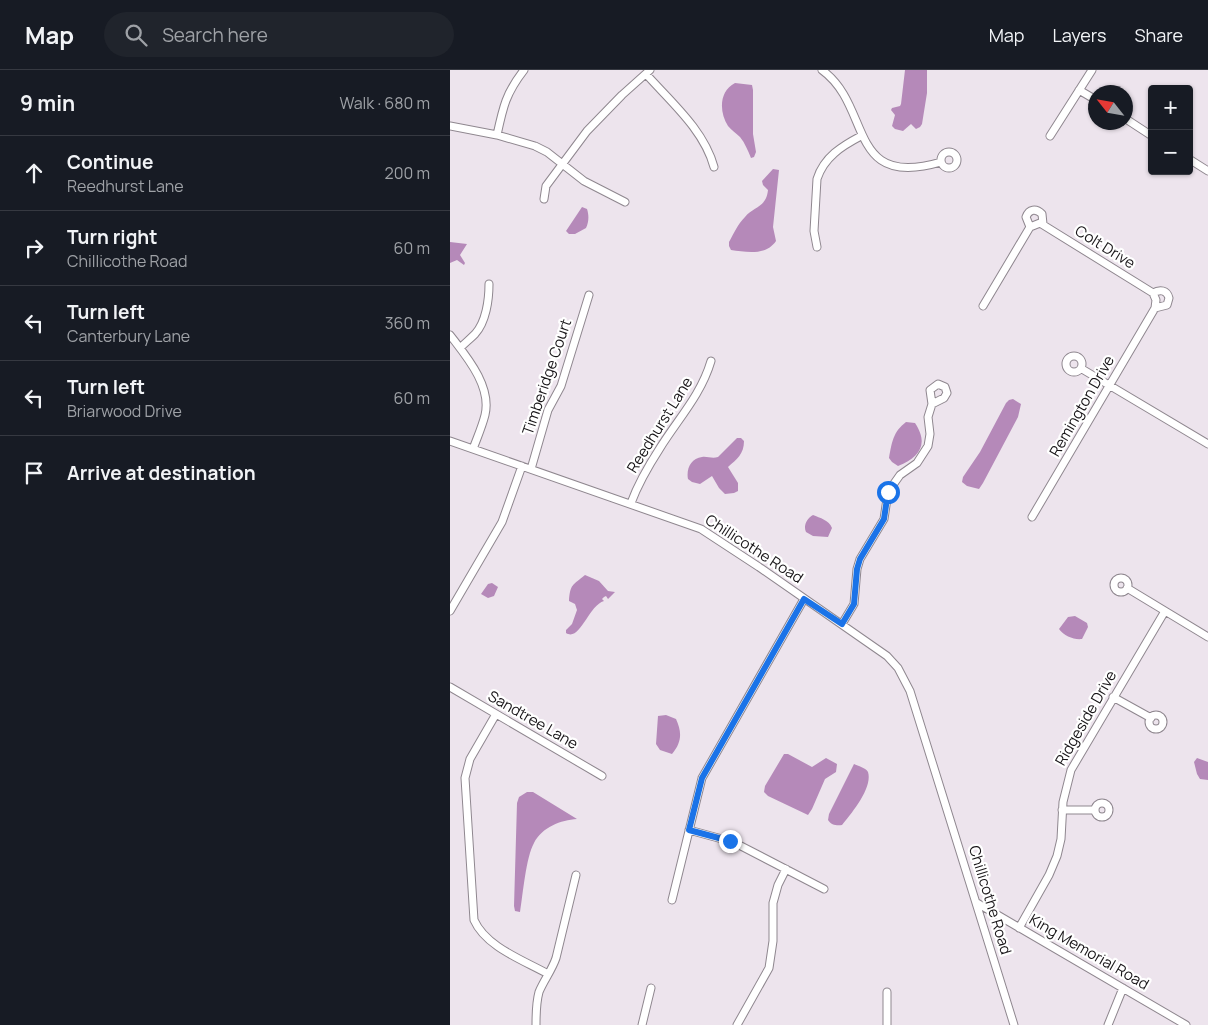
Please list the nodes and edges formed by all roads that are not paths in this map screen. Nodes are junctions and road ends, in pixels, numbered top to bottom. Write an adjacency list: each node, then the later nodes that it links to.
1 (524, 70): 10 (street)
2 (822, 70): 11 (street)
3 (1092, 70): 5 (street)
4 (648, 72): 15 (street); 16 (street)
5 (1079, 90): 6 (street); 12 (street)
6 (1088, 95)
7 (1133, 124): 9 (street)
8 (450, 126): 10 (street)
9 (1148, 133)
10 (497, 135): 15 (street)
11 (861, 136): 13 (street); 22 (street)
12 (1050, 136)
13 (940, 162)
14 (1193, 162): 17 (street)
15 (562, 164): 18 (street); 19 (street)
16 (714, 167)
17 (1208, 171)
18 (544, 199)
19 (625, 202)
20 (1043, 224): 21 (street); 21 (street, Colt Drive); 24 (street, Colt Drive)
21 (1030, 227): 26 (street)
22 (817, 248)
23 (489, 284): 29 (street)
24 (1153, 293): 27 (street); 27 (street, Colt Drive)
25 (589, 295): 38 (street, Timberidge Court)
26 (982, 306)
27 (1155, 308): 32 (street, Remington Drive)
28 (450, 335): 29 (street)
29 (460, 348): 36 (street)
30 (711, 361): 39 (street, Reedhurst Lane)
31 (1082, 369): 32 (street)
32 (1110, 385): 35 (street); 40 (street, Remington Drive)
33 (932, 404): 45 (street)
34 (450, 441): 36 (street, Chillicothe Road)
35 (1208, 444)
36 (473, 449): 37 (street, Chillicothe Road)
37 (522, 466): 38 (street, Chillicothe Road); 43 (street)
38 (531, 469): 39 (street, Chillicothe Road)
39 (631, 503): 42 (street, Chillicothe Road)
40 (1032, 517)
41 (1127, 588): 44 (street)
42 (804, 599): 45 (street, Chillicothe Road); 54 (street)
43 (450, 611)
44 (1165, 611): 46 (street); 48 (street, Ridgeside Drive)
45 (842, 624): 59 (street, Chillicothe Road)
46 (1208, 637)
47 (450, 687): 49 (street, Sandtree Lane)
48 (1113, 697): 50 (street); 52 (street, Ridgeside Drive)
49 (496, 714): 51 (street, Sandtree Lane); 61 (street)
50 (1151, 718)
51 (602, 776)
52 (1062, 810): 53 (street); 60 (street, Ridgeside Drive)
53 (1095, 810)
54 (689, 830): 55 (street); 58 (street)
55 (786, 870): 57 (street); 67 (street)
56 (576, 875): 61 (street)
57 (824, 889)
58 (672, 900)
59 (977, 903): 60 (street, King Memorial Road); 69 (street, Chillicothe Road)
60 (1019, 928): 63 (street, King Memorial Road)
61 (548, 974): 65 (street)
62 (651, 988): 66 (street)
63 (1123, 988): 70 (street); 71 (street, King Memorial Road)
64 (887, 992): 68 (street)
65 (536, 1025)
66 (642, 1025)
67 (737, 1025)
68 (888, 1025)
69 (1014, 1025)
70 (1108, 1025)
71 (1186, 1025)

